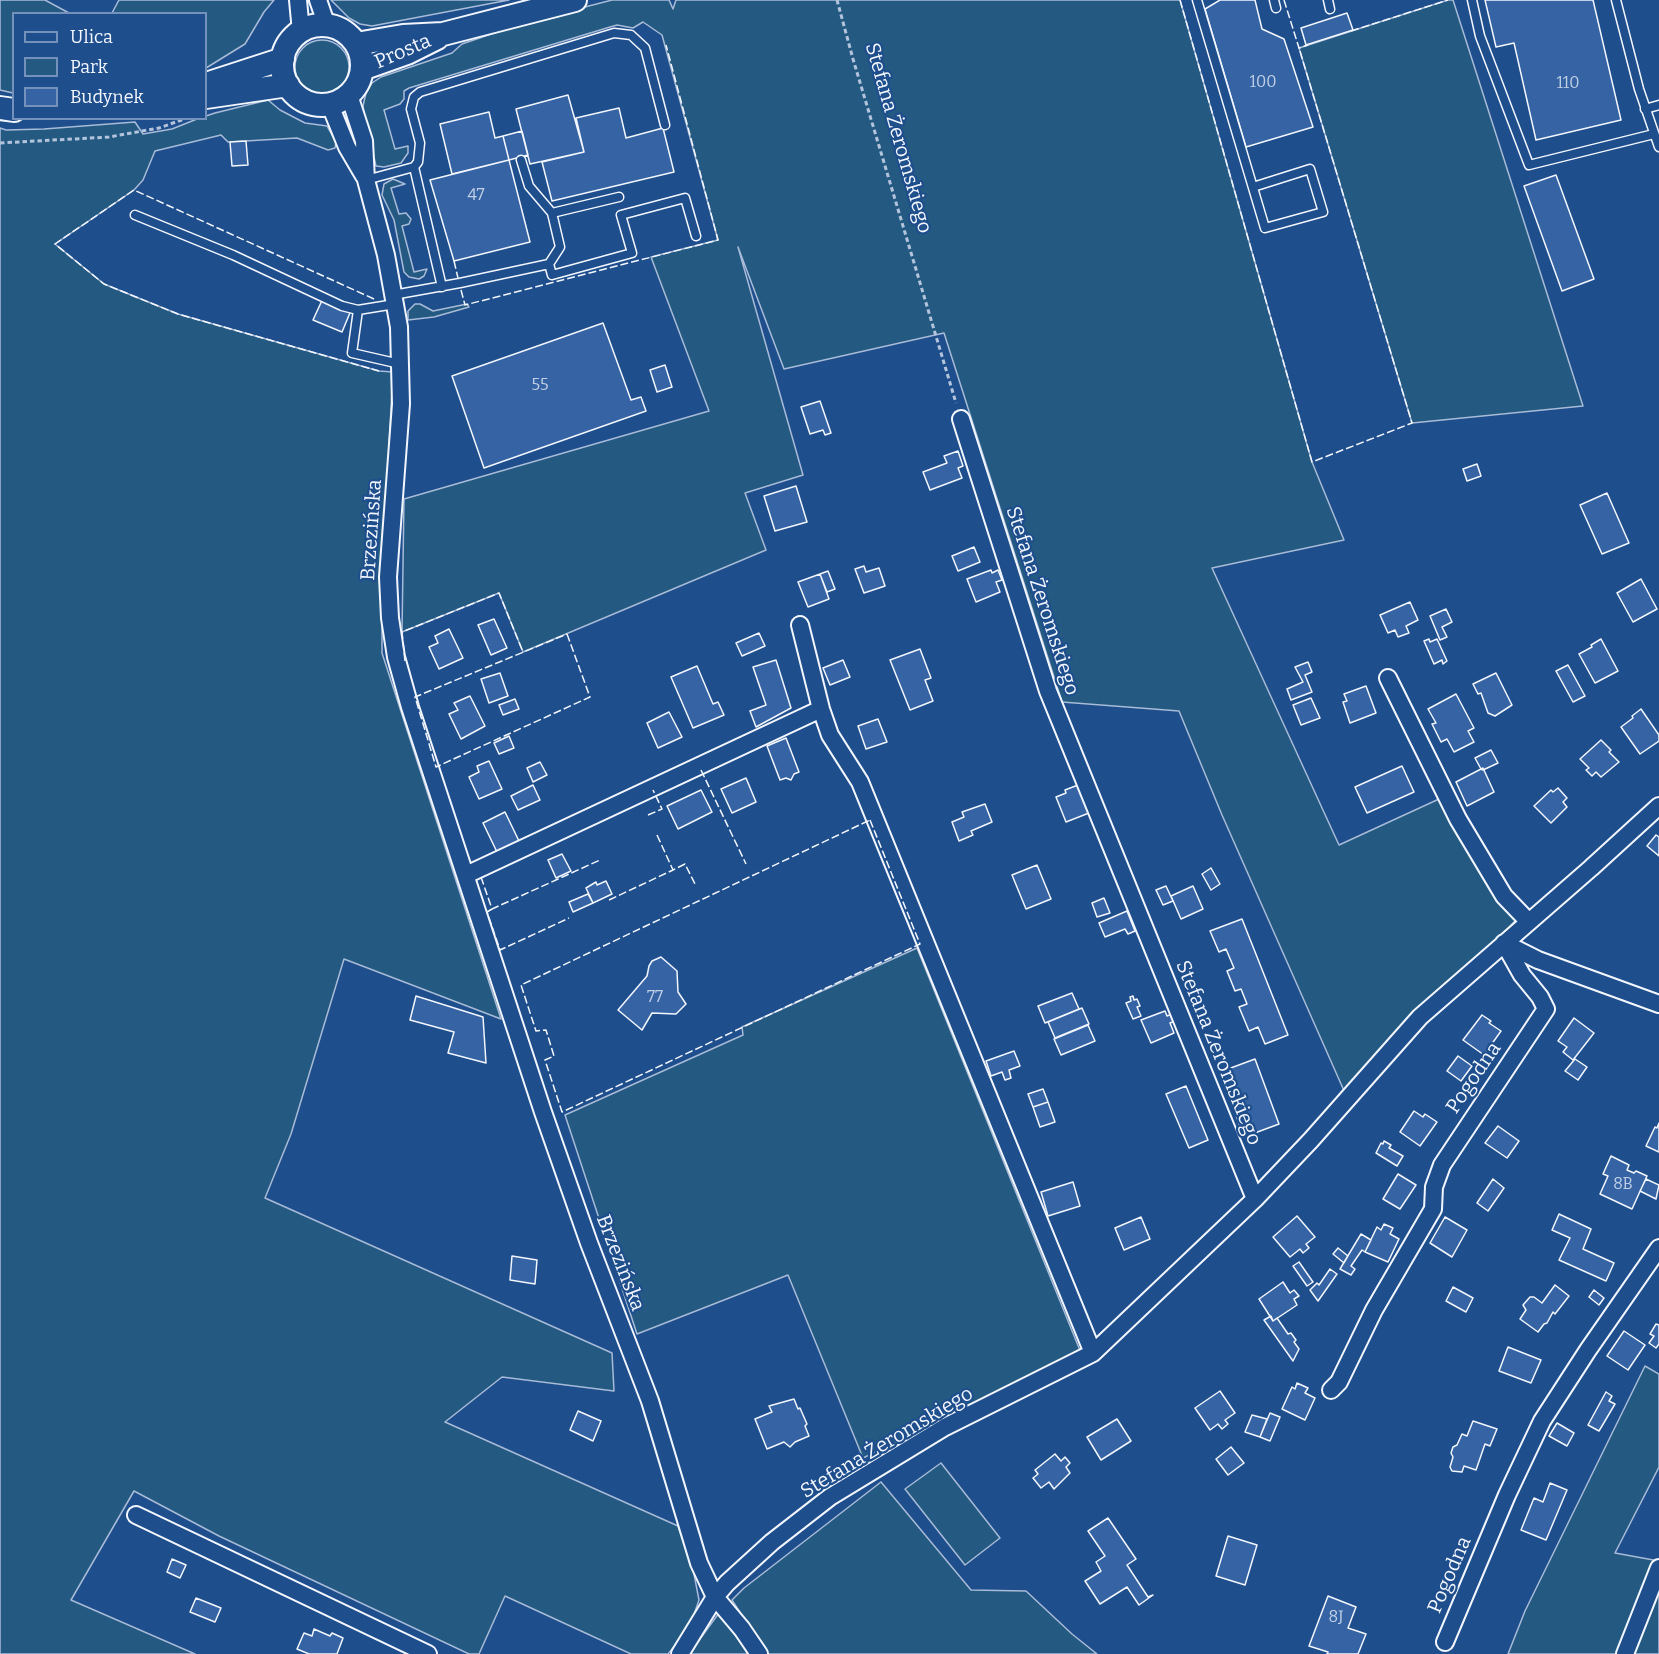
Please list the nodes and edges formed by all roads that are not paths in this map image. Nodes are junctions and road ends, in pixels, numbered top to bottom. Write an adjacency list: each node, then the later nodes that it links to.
1 (297, 0): 8 (street)
2 (318, 0): 7 (street)
3 (575, 0): 10 (main road, Prosta)
4 (1197, 0): 25 (lane)
5 (1472, 0): 20 (lane)
6 (1616, 0): 18 (lane)
7 (327, 26): 8 (main road); 9 (main road)
8 (301, 32): 11 (main road)
9 (356, 44): 10 (main road, Prosta); 12 (main road)
10 (405, 44): 12 (main road, Prosta)
11 (283, 59): 13 (main road); 14 (main road)
12 (362, 69): 16 (main road)
13 (207, 84)
14 (288, 85): 15 (main road); 16 (main road)
15 (207, 97)
16 (340, 100): 24 (street, Brzezińska)
17 (1659, 105): 18 (lane)
18 (1646, 109): 20 (lane)
19 (665, 125): 23 (lane)
20 (1654, 134): 21 (lane)
21 (1659, 147)
22 (520, 160): 27 (lane)
23 (414, 167): 24 (lane); 31 (lane)
24 (366, 180): 32 (street, Brzezińska)
25 (1253, 187): 25 (lane)
26 (619, 197): 27 (lane)
27 (552, 213): 30 (lane)
28 (135, 214): 33 (lane)
29 (696, 236): 30 (lane)
30 (549, 264): 31 (lane)
31 (442, 287): 32 (lane)
32 (394, 299): 33 (lane); 34 (street, Brzezińska)
33 (358, 310): 34 (lane)
34 (400, 364): 40 (street, Brzezińska)
35 (961, 419): 44 (street, Stefana Żeromskiego)
36 (800, 625): 38 (street)
37 (1388, 678): 41 (street)
38 (821, 708): 40 (street); 46 (street)
39 (1659, 806): 41 (street, Stefana Żeromskiego)
40 (466, 875): 50 (street, Brzezińska)
41 (1528, 921): 42 (street, Stefana Żeromskiego)
42 (1504, 943): 43 (street); 44 (street, Stefana Żeromskiego); 47 (street, Pogodna)
43 (1659, 1004)
44 (1255, 1199): 46 (street, Stefana Żeromskiego)
45 (1659, 1248): 51 (street, Pogodna)
46 (1094, 1353): 50 (street, Stefana Żeromskiego)
47 (1331, 1390)
48 (136, 1515): 52 (street)
49 (1659, 1568): 55 (street)
50 (715, 1598): 53 (street, Stefana Żeromskiego); 54 (street, Brzezińska)
51 (1445, 1642)
52 (428, 1654)
53 (680, 1654)
54 (759, 1654)
55 (1625, 1654)

